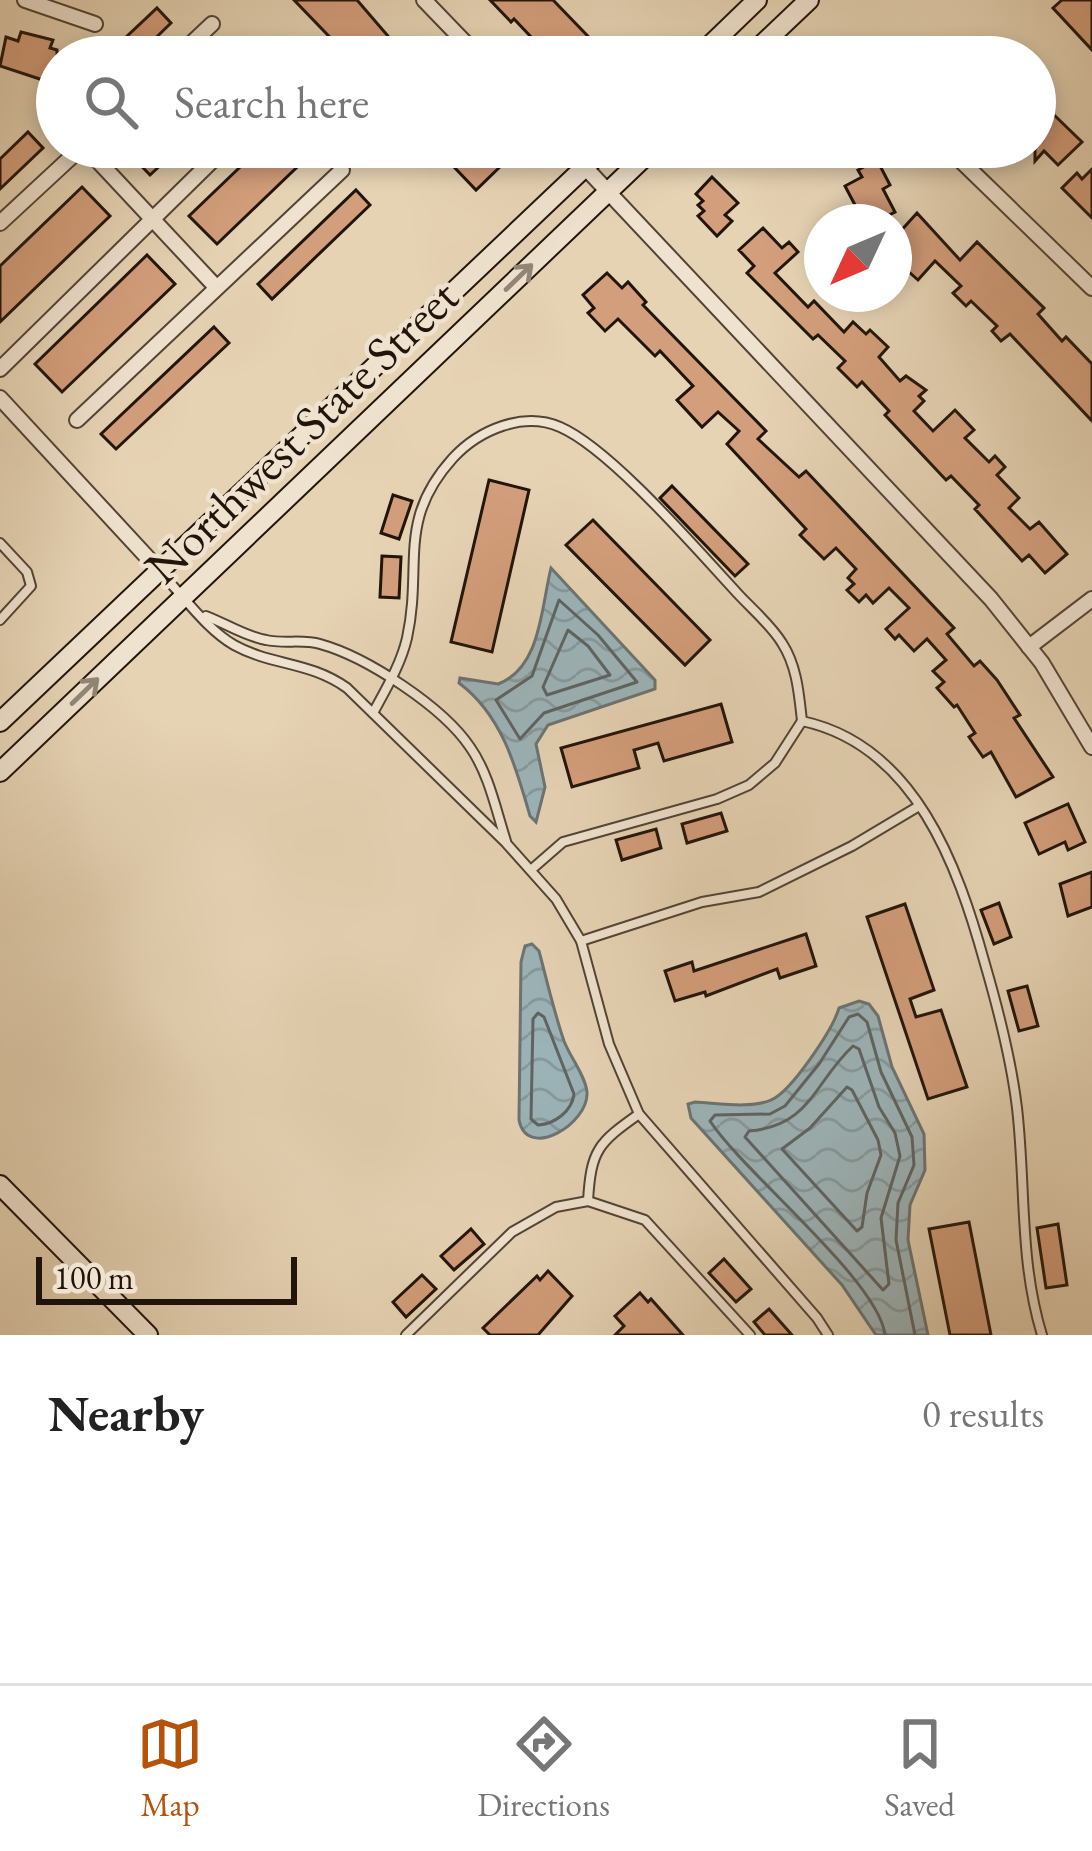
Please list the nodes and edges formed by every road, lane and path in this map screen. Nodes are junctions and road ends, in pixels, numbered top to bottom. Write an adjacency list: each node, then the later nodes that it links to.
1 (25, 0): 5 (street)
2 (424, 0): 8 (street)
3 (758, 0): 9 (main road)
4 (808, 0): 10 (main road)
5 (95, 24)
6 (212, 24): 7 (street)
7 (199, 36)
8 (459, 36)
9 (720, 36)
10 (771, 36)
11 (61, 168): 21 (street)
12 (104, 168): 20 (street)
13 (205, 168): 20 (street)
14 (584, 168): 28 (main road, Northwest State Street)
15 (586, 168): 19 (street)
16 (633, 168): 19 (main road, Northwest State Street)
17 (968, 168): 23 (street)
18 (342, 170): 22 (street)
19 (607, 193): 29 (main road, Northwest State Street, one-way to 19); 33 (street)
20 (152, 220): 22 (street); 24 (street)
21 (0, 223)
22 (215, 286): 26 (street)
23 (1092, 288)
24 (0, 369)
25 (0, 398): 28 (street)
26 (77, 420)
27 (0, 543): 32 (lane)
28 (159, 570): 29 (lane); 36 (main road, Northwest State Street)
29 (184, 596): 31 (lane); 39 (main road, Northwest State Street, one-way to 29)
30 (1092, 599): 33 (street)
31 (203, 615): 34 (lane); 35 (lane)
32 (0, 620)
33 (1029, 647): 38 (street)
34 (391, 680): 35 (lane); 37 (lane); 41 (lane)
35 (374, 712): 41 (lane)
36 (1, 720)
37 (802, 721): 40 (lane); 42 (lane)
38 (1092, 747)
39 (0, 772)
40 (919, 806): 43 (lane); 51 (lane)
41 (506, 843): 42 (lane)
42 (532, 869): 43 (lane)
43 (581, 941): 44 (lane)
44 (639, 1114): 46 (lane); 50 (lane)
45 (0, 1185): 47 (main road)
46 (588, 1201): 48 (lane); 49 (lane)
47 (148, 1335)
48 (406, 1335)
49 (750, 1335)
50 (828, 1335)
51 (1042, 1335)

